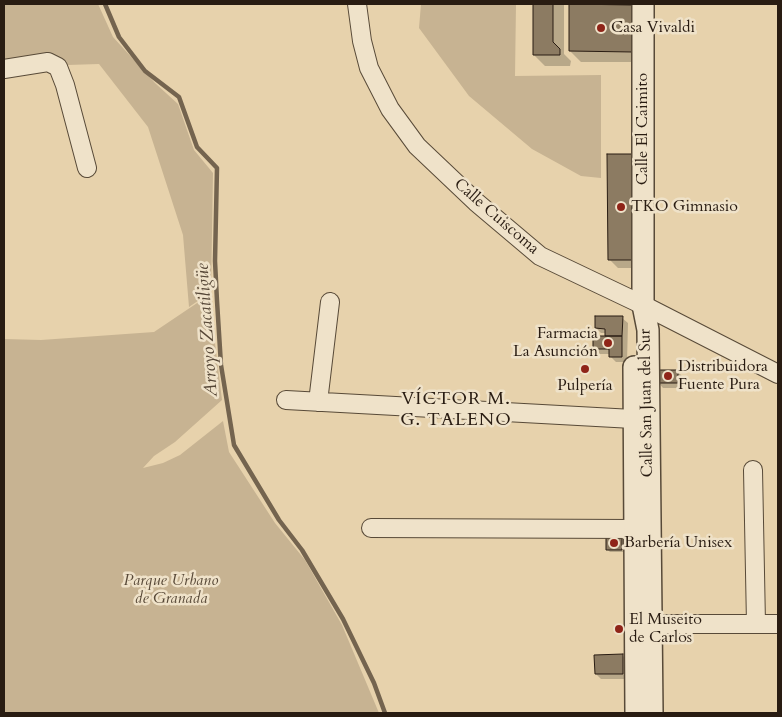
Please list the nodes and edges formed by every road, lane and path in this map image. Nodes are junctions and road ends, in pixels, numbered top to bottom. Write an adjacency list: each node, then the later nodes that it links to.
1 (357, 4): 6 (street, Calle Cuiscoma)
2 (643, 4): 6 (street, Calle El Caimito)
3 (4, 69): 4 (street)
4 (87, 168)
5 (330, 302): 9 (street)
6 (643, 310): 7 (street, Calle Cuiscoma); 10 (street, Calle San Juan del Sur); 14 (street, Calle San Juan del Sur)
7 (778, 374)
8 (286, 400): 9 (street)
9 (318, 402): 10 (street)
10 (633, 419): 13 (street, Calle San Juan del Sur)
11 (753, 470): 15 (street)
12 (371, 528): 13 (street)
13 (634, 529): 14 (street, Calle San Juan del Sur)
14 (643, 624): 15 (street); 17 (street, Calle San Juan del Sur); 18 (street, Calle San Juan del Sur)
15 (756, 624): 16 (street)
16 (778, 624)
17 (636, 713)
18 (652, 713)

